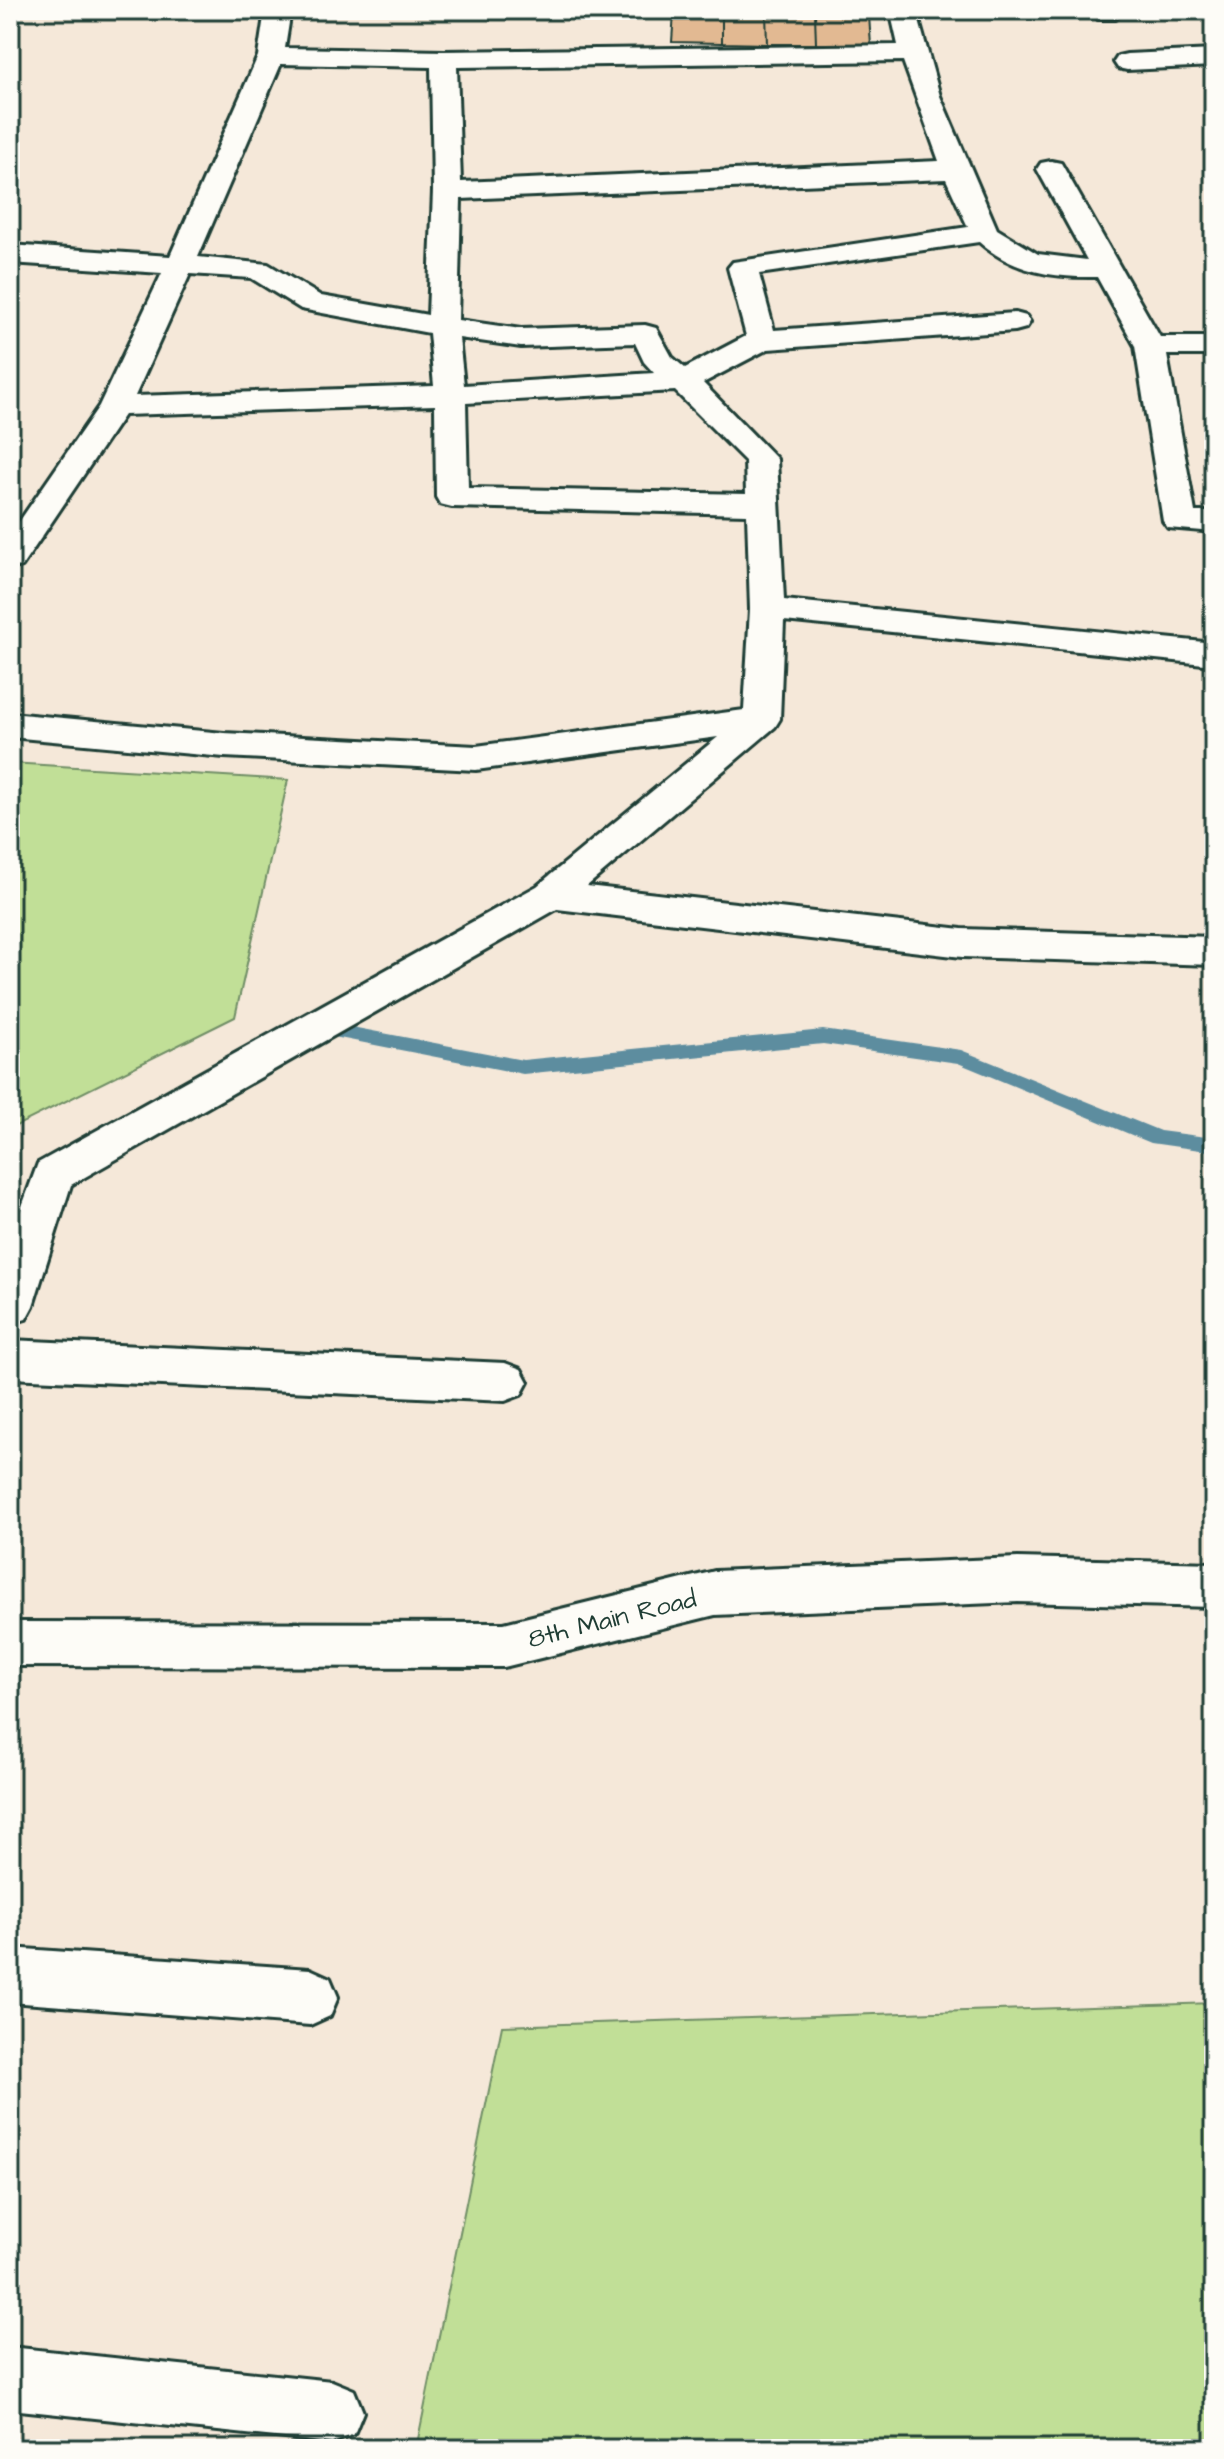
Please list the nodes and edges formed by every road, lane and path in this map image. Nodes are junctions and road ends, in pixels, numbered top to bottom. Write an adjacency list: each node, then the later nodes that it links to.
1 (278, 10): 4 (street)
2 (903, 10): 3 (street)
3 (912, 53): 6 (street); 8 (street)
4 (271, 56): 6 (street); 13 (street)
5 (1214, 58): 7 (street)
6 (444, 59): 10 (street)
7 (1127, 62)
8 (955, 169): 10 (street); 11 (street)
9 (1051, 169): 14 (street)
10 (447, 191): 16 (street)
11 (985, 233): 14 (street); 17 (street)
12 (10, 254): 13 (street)
13 (178, 265): 16 (street); 22 (street)
14 (1107, 268): 18 (street)
15 (1015, 322): 17 (street)
16 (443, 327): 20 (street); 21 (street)
17 (762, 340): 20 (street)
18 (1150, 346): 19 (street); 24 (street)
19 (1214, 346)
20 (683, 381): 21 (street); 23 (street)
21 (450, 395): 22 (street); 23 (street)
22 (115, 406): 25 (street)
23 (761, 504): 26 (street)
24 (1214, 522)
25 (10, 559)
26 (767, 609): 27 (street); 28 (street)
27 (1214, 654)
28 (762, 719): 29 (street); 30 (street)
29 (10, 725)
30 (551, 895): 31 (street); 32 (street)
31 (1214, 951)
32 (10, 1306)
33 (10, 1359): 34 (street)
34 (505, 1382)
35 (1214, 1585): 36 (street, 8th Main Road)
36 (10, 1644)
37 (10, 1975): 38 (street)
38 (310, 1997)
39 (10, 2378): 40 (street)
40 (332, 2412)

